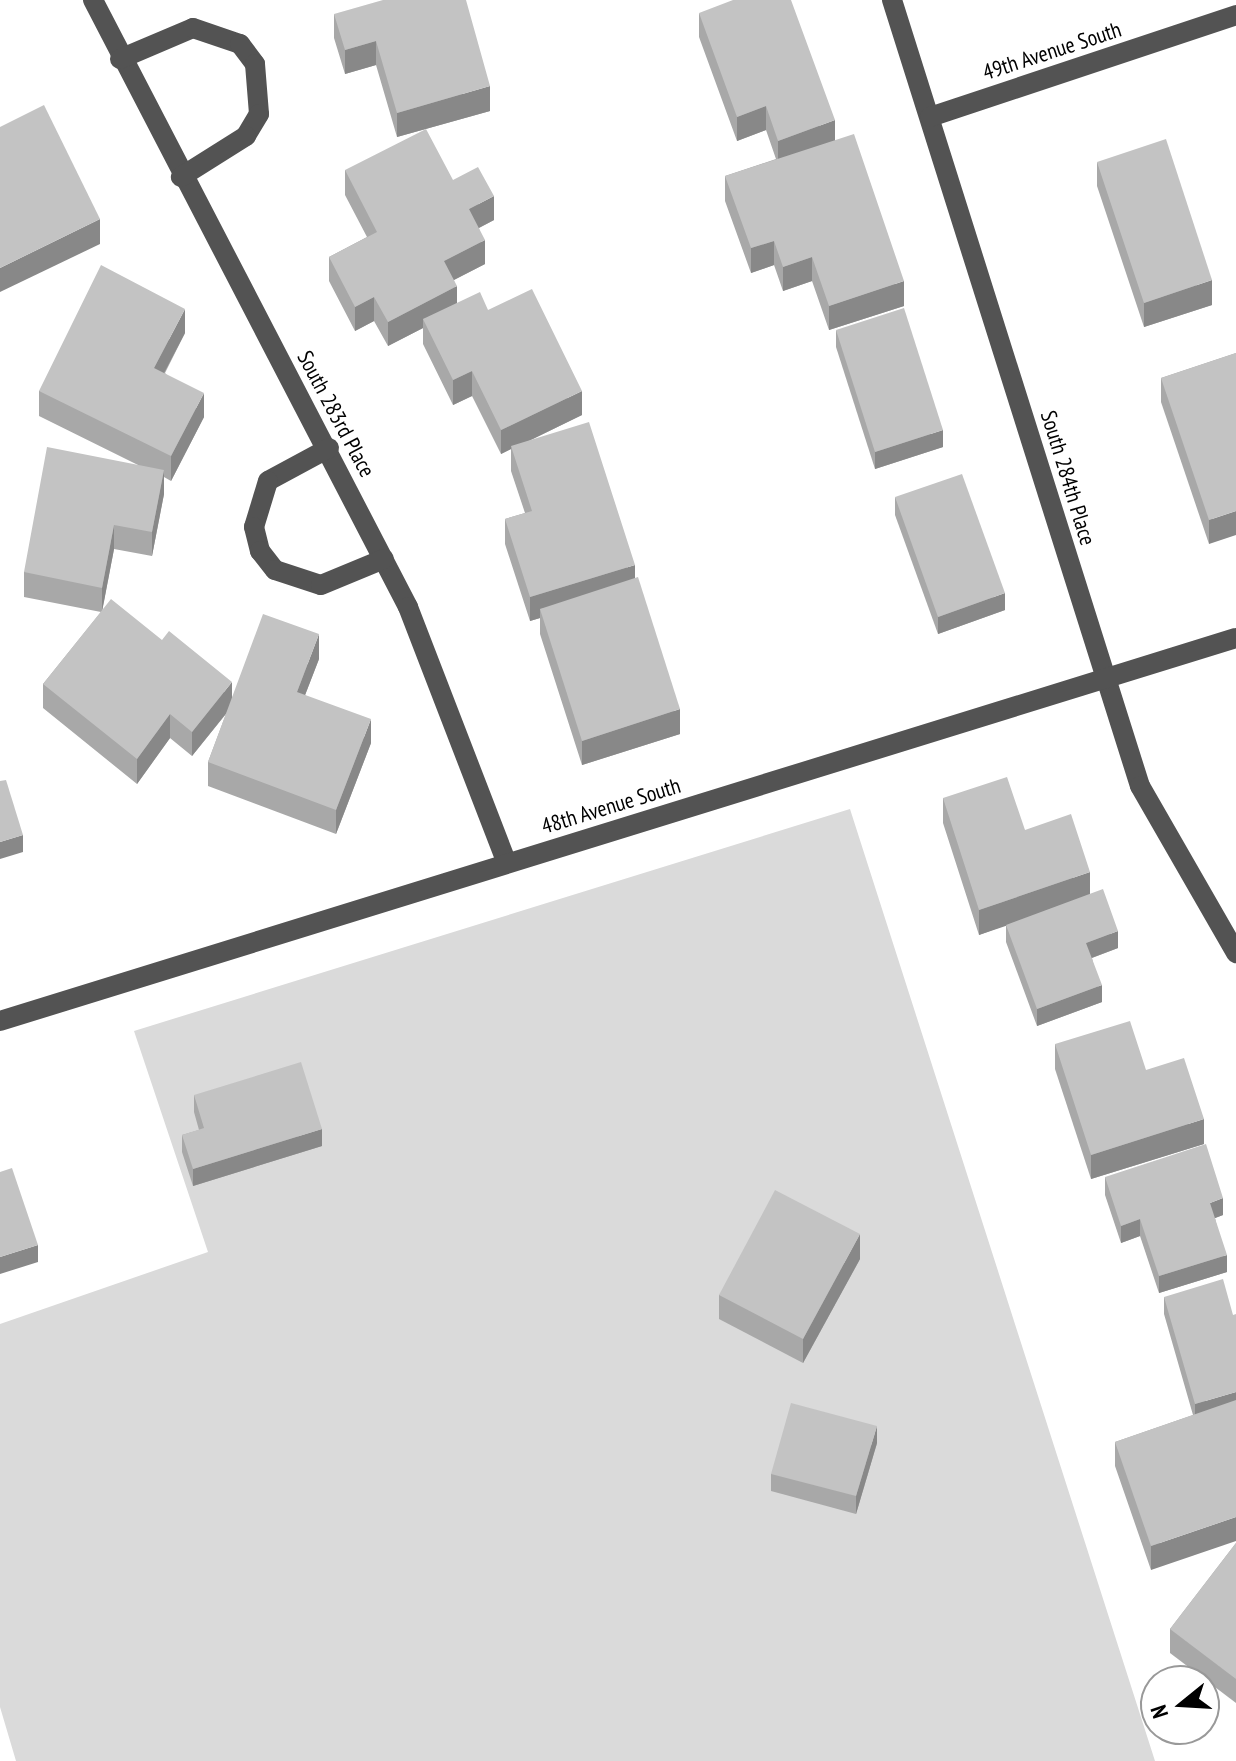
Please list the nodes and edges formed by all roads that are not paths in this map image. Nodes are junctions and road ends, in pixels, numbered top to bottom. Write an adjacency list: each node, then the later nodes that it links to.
1 (93, 0): 4 (street, South 283rd Place)
2 (892, 0): 5 (street, South 284th Place)
3 (1236, 15): 5 (street, 49th Avenue South)
4 (120, 59): 6 (street, South 283rd Place); 6 (street)
5 (930, 117): 10 (street, South 284th Place)
6 (181, 177): 7 (street, South 283rd Place)
7 (329, 448): 8 (street, South 283rd Place); 8 (street)
8 (384, 559): 11 (street, South 283rd Place)
9 (1236, 638): 10 (street, 48th Avenue South)
10 (1105, 678): 11 (street, 48th Avenue South); 12 (street, South 284th Place)
11 (507, 863): 13 (street, 48th Avenue South)
12 (1236, 953)
13 (0, 1021)

